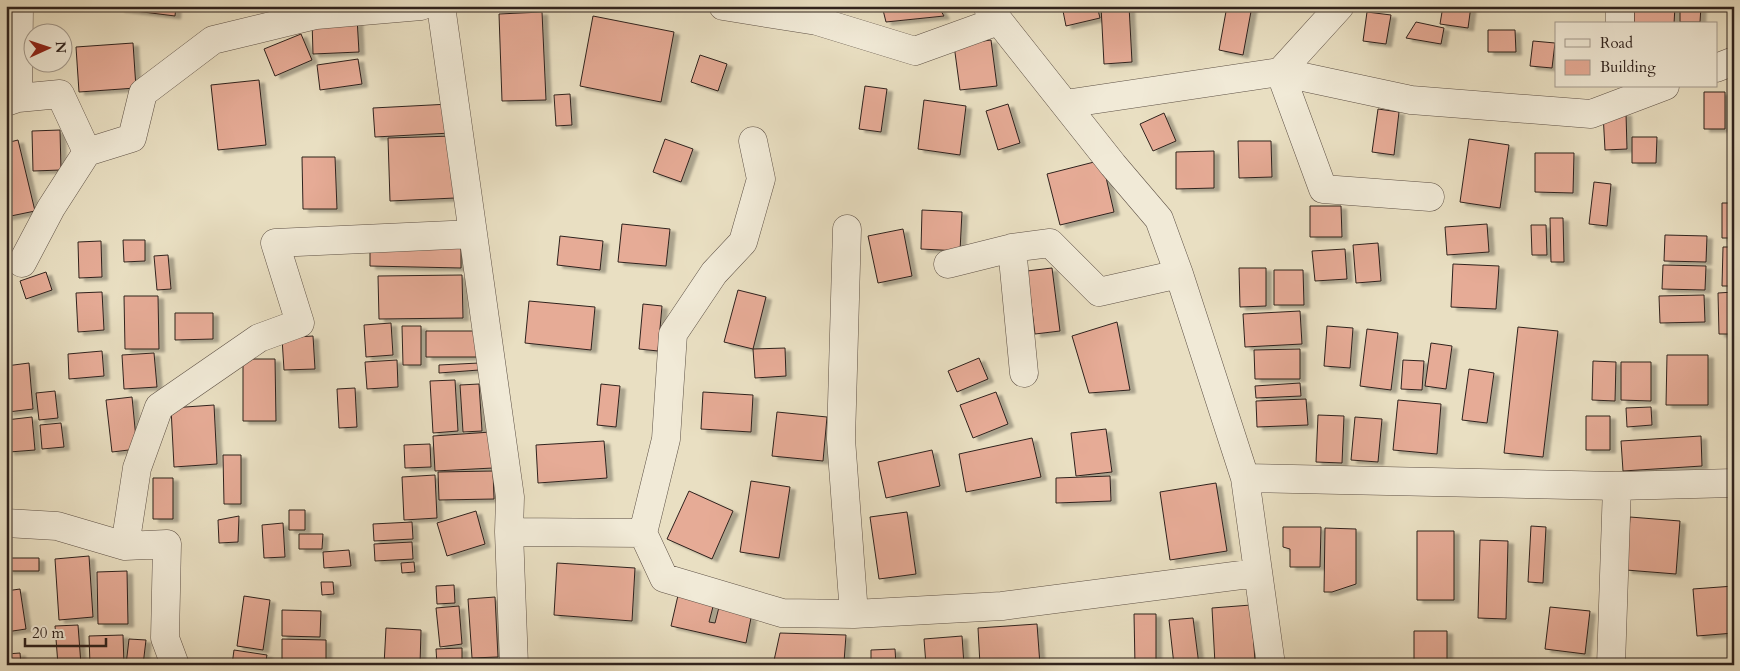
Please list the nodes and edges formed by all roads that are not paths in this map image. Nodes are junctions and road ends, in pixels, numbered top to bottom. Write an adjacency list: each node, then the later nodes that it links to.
1 (19, 6): 14 (street)
2 (421, 6): 17 (street)
3 (441, 6): 20 (street)
4 (724, 6): 7 (street)
5 (1340, 6): 11 (street)
6 (1620, 6): 8 (street)
7 (993, 13): 15 (street)
8 (1620, 22)
9 (1734, 61): 10 (street)
10 (1718, 67)
11 (1280, 72): 13 (street); 15 (street); 18 (street)
12 (1654, 88): 13 (street)
13 (1621, 94)
14 (12, 100): 17 (street)
15 (1064, 104): 24 (street)
16 (753, 141): 31 (street)
17 (87, 152): 22 (street)
18 (1430, 198)
19 (847, 229): 34 (street)
20 (473, 234): 30 (street); 32 (street)
21 (1012, 248): 23 (street); 24 (street); 25 (street)
22 (22, 263)
23 (948, 264)
24 (1179, 274): 26 (street)
25 (1024, 373)
26 (1245, 478): 28 (street); 33 (street)
27 (1734, 483): 28 (street)
28 (1618, 486): 38 (street)
29 (6, 523): 32 (street)
30 (509, 532): 31 (street); 36 (street)
31 (643, 533): 34 (street)
32 (125, 546): 35 (street)
33 (1257, 573): 34 (street); 37 (street)
34 (854, 614)
35 (175, 665)
36 (514, 665)
37 (1271, 665)
38 (1611, 665)

